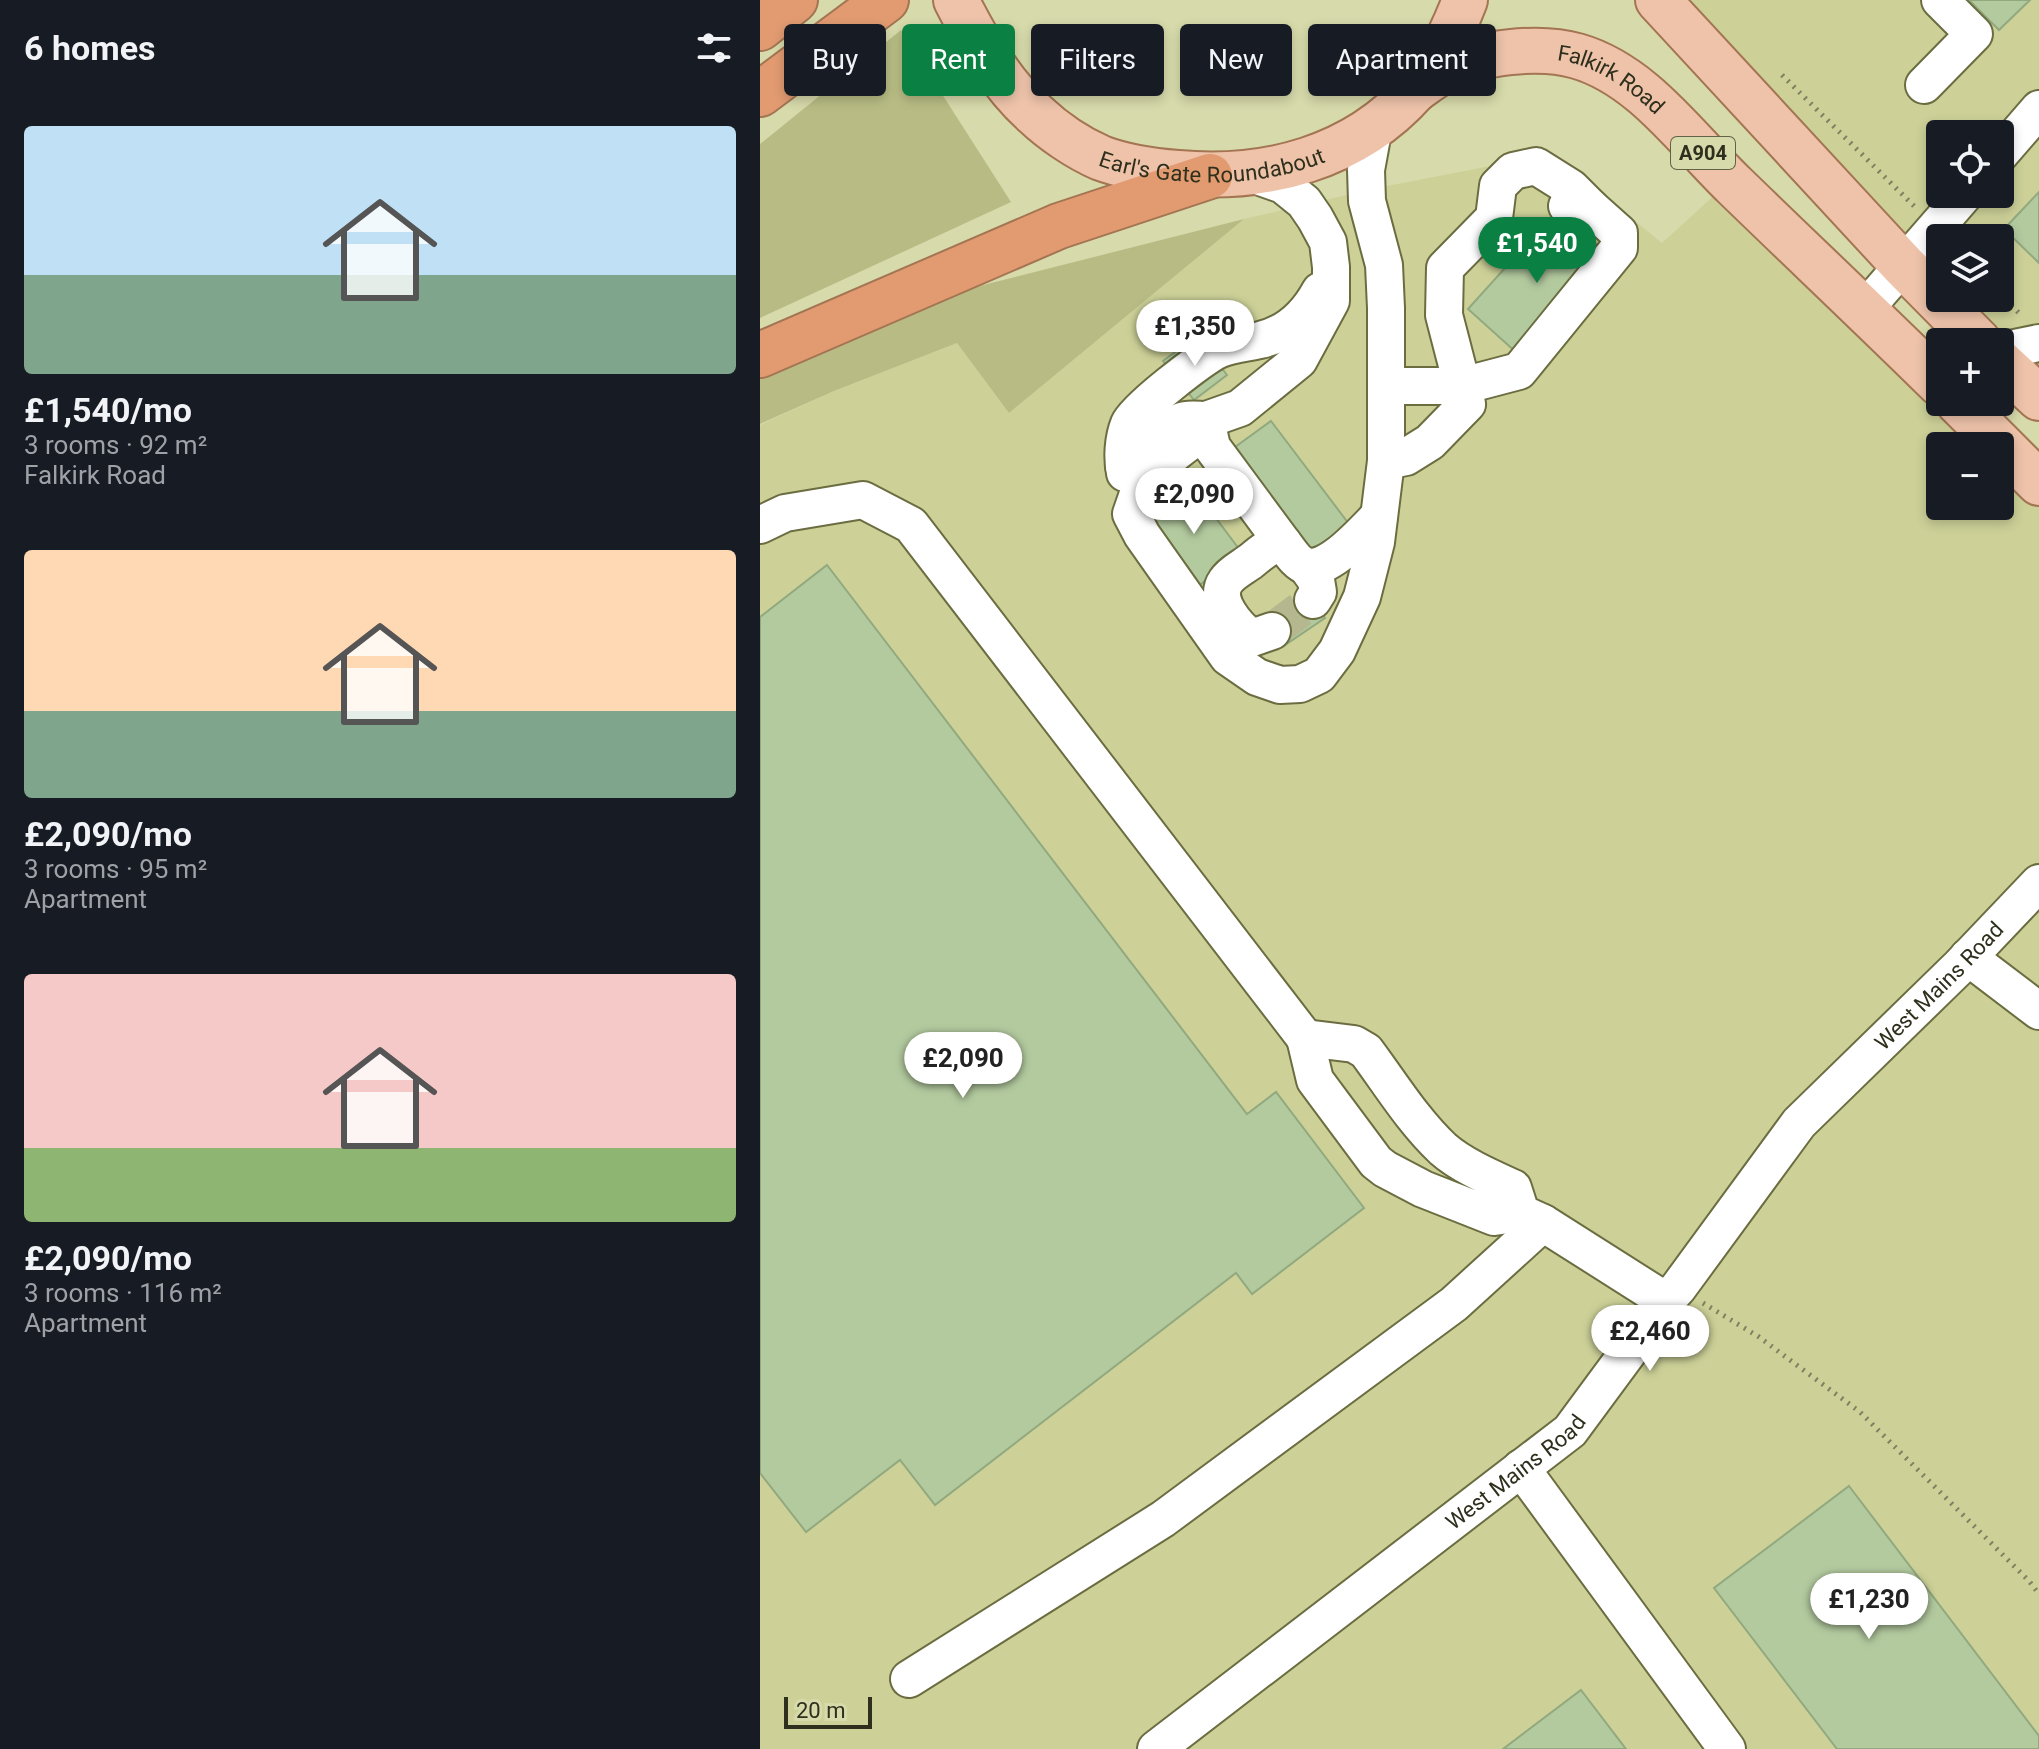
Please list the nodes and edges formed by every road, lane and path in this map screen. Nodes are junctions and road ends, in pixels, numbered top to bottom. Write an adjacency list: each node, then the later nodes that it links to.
1 (795, 0): 8 (highway)
2 (886, 0): 12 (highway)
3 (956, 0): 17 (main road, Earl's Gate Roundabout)
4 (1465, 0): 7 (main road, Earl's Gate Roundabout)
5 (1658, 0): 22 (main road)
6 (1940, 0): 11 (street)
7 (1455, 24)
8 (760, 28)
9 (1496, 55): 24 (main road, Falkirk Road / A904)
10 (1782, 75): 19 (path)
11 (1924, 85)
12 (760, 94)
13 (1408, 96): 15 (main road, Earl's Gate Roundabout)
14 (2039, 109): 16 (street)
15 (1374, 126): 17 (main road, Earl's Gate Roundabout); 31 (street)
16 (2014, 138)
17 (1229, 174): 23 (street); 28 (highway)
18 (1953, 208): 20 (street)
19 (1932, 224)
20 (1939, 224)
21 (1926, 239): 22 (street)
22 (1903, 265): 24 (street); 25 (main road)
23 (1331, 267): 35 (street); 37 (street)
24 (1865, 309): 29 (main road, Falkirk Road / A904)
25 (1965, 328)
26 (2039, 343): 27 (street)
27 (2014, 348)
28 (760, 355)
29 (1926, 370)
30 (2014, 375): 33 (main road)
31 (1386, 386): 32 (street); 36 (street)
32 (1462, 386): 32 (street); 36 (street)
33 (2039, 398)
34 (1972, 416): 38 (main road)
35 (1206, 420): 37 (street); 39 (street); 42 (street)
36 (1386, 461): 40 (street)
37 (1124, 466): 39 (street)
38 (2039, 483)
39 (1131, 514): 40 (street)
40 (1379, 516): 42 (street)
41 (760, 525): 47 (street)
42 (1301, 570): 43 (street)
43 (1272, 631)
44 (2039, 883): 45 (street, West Mains Road)
45 (1968, 957): 46 (street); 49 (street, West Mains Road)
46 (2039, 1011)
47 (1305, 1038): 48 (street); 48 (street)
48 (1532, 1218): 49 (street); 52 (street)
49 (1672, 1294): 50 (street, West Mains Road); 51 (path)
50 (1521, 1468): 53 (street, West Mains Road); 54 (street)
51 (2039, 1594)
52 (909, 1679)
53 (1156, 1749)
54 (1727, 1749)

